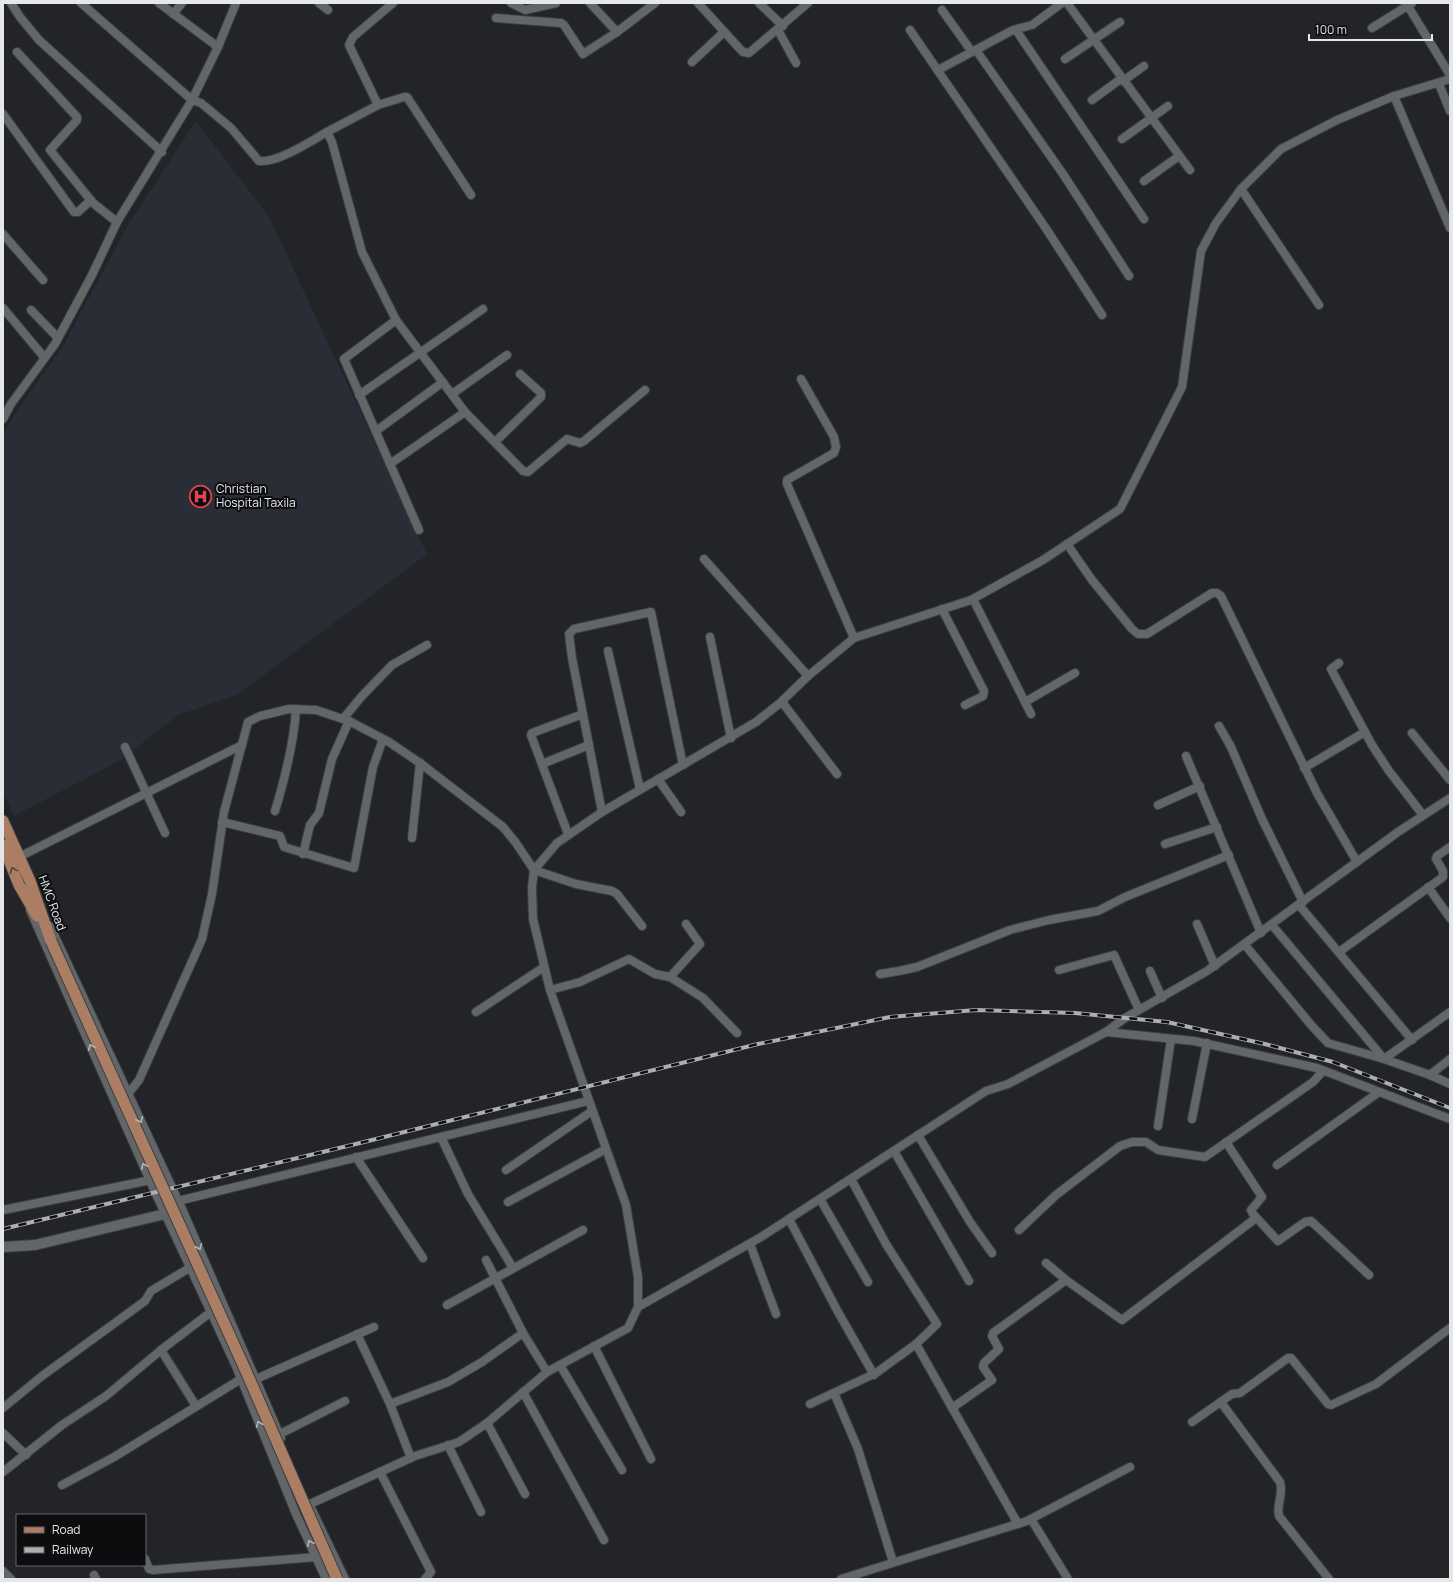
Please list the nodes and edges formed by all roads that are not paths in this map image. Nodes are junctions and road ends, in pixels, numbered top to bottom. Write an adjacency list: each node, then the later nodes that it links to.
1 (11, 3): 52 (street)
2 (81, 3): 43 (street)
3 (159, 3): 20 (street)
4 (182, 3): 20 (street)
5 (236, 3): 30 (street)
6 (319, 3): 18 (street)
7 (393, 3): 45 (street)
8 (511, 3): 9 (street)
9 (556, 3)
10 (590, 3): 27 (street)
11 (655, 3): 27 (street)
12 (698, 3): 28 (street)
13 (759, 3): 23 (street)
14 (808, 3): 23 (street)
15 (1062, 3): 26 (street)
16 (1067, 3): 29 (street)
17 (1409, 4): 24 (street); 38 (street)
18 (328, 10)
19 (942, 10): 31 (street)
20 (173, 14): 30 (street)
21 (496, 18): 27 (street)
22 (1120, 22): 29 (street)
23 (780, 28): 28 (street); 35 (street)
24 (1372, 28)
25 (910, 30): 37 (street)
26 (1016, 30): 31 (street); 59 (street)
27 (617, 32)
28 (724, 32): 34 (street)
29 (1094, 39): 33 (street); 40 (street)
30 (218, 47): 43 (street)
31 (974, 51): 37 (street); 63 (street)
32 (17, 52): 58 (street)
33 (1065, 59)
34 (692, 62)
35 (796, 64)
36 (1144, 66): 40 (street)
37 (938, 70): 69 (street)
38 (1450, 75)
39 (1450, 79): 41 (street)
40 (1122, 80): 44 (street); 49 (street)
41 (1439, 84): 42 (street); 47 (street)
42 (1394, 96): 56 (street); 61 (street)
43 (192, 100): 50 (street); 52 (street)
44 (1092, 100)
45 (378, 105): 50 (street); 57 (street)
46 (1168, 106): 49 (street)
47 (1450, 111)
48 (3, 114): 58 (street)
49 (1150, 119): 51 (street); 53 (street)
50 (327, 132): 70 (street)
51 (1122, 139)
52 (162, 152): 60 (street)
53 (1179, 156): 54 (street); 55 (street)
54 (1190, 170)
55 (1144, 181)
56 (1241, 189): 65 (street); 87 (street)
57 (471, 195)
58 (91, 200): 60 (street)
59 (1144, 219)
60 (117, 222): 71 (street)
61 (1450, 228)
62 (3, 234): 64 (street)
63 (1129, 276)
64 (43, 280)
65 (1319, 305)
66 (3, 308): 74 (street)
67 (483, 309): 72 (street)
68 (31, 310): 71 (street)
69 (1102, 315)
70 (396, 320): 72 (street); 80 (street)
71 (58, 338): 74 (street)
72 (420, 353): 77 (street); 80 (street)
73 (507, 355): 79 (street)
74 (44, 357): 82 (street)
75 (520, 374): 84 (street)
76 (801, 379): 92 (street)
77 (443, 382): 79 (street); 83 (street)
78 (645, 390): 84 (street)
79 (452, 394): 81 (street)
80 (359, 395): 83 (street)
81 (465, 412): 84 (street); 85 (street)
82 (3, 417)
83 (376, 432): 85 (street)
84 (495, 442)
85 (390, 464): 86 (street)
86 (419, 530)
87 (1067, 544): 89 (street); 117 (street)
88 (704, 559): 97 (street)
89 (974, 599): 90 (street); 99 (street)
90 (942, 609): 92 (street); 100 (street)
91 (710, 637): 108 (street)
92 (854, 638): 97 (street)
93 (427, 646): 104 (street)
94 (608, 651): 122 (street)
95 (1339, 663): 106 (street)
96 (1075, 673): 99 (street)
97 (808, 676): 98 (street)
98 (782, 702): 108 (street); 118 (street)
99 (1025, 702): 103 (street)
100 (965, 705)
101 (296, 710): 104 (street); 110 (street); 126 (street)
102 (583, 714): 112 (street); 115 (street); 116 (street)
103 (1031, 714)
104 (346, 720): 109 (street); 139 (street)
105 (1219, 726): 146 (street)
106 (1365, 732): 117 (street); 129 (street)
107 (1412, 733): 120 (street)
108 (731, 738): 116 (street)
109 (383, 739): 114 (street); 139 (street)
110 (242, 745): 123 (street); 131 (street)
111 (125, 746): 123 (street)
112 (589, 746): 115 (street); 127 (street)
113 (1186, 756): 121 (street)
114 (420, 763): 135 (street); 143 (street)
115 (542, 764): 134 (street)
116 (683, 765): 119 (street)
117 (1304, 768): 142 (street)
118 (837, 774)
119 (658, 780): 122 (street); 128 (street)
120 (1450, 780)
121 (1200, 786): 125 (street); 132 (street)
122 (640, 789): 127 (street)
123 (146, 793): 133 (street); 141 (street)
124 (1450, 798): 129 (street)
125 (1158, 805)
126 (275, 811)
127 (602, 812): 134 (street)
128 (680, 812)
129 (1423, 815): 142 (street)
130 (3, 821): 141 (main road, HMC Road)
131 (222, 822): 139 (street); 177 (street)
132 (1217, 827): 136 (street); 140 (street)
133 (165, 833)
134 (568, 834): 143 (street)
135 (412, 838)
136 (1165, 844)
137 (3, 845): 144 (main road, HMC Road, one-way to 137)
138 (1450, 847): 145 (street)
139 (303, 854)
140 (1229, 855): 152 (street); 159 (street)
141 (19, 857): 144 (main road, HMC Road)
142 (1357, 862): 146 (street)
143 (534, 870): 151 (street); 156 (street)
144 (25, 883): 177 (street); 192 (street, one-way to 144); 266 (main road, HMC Road, bridge)
145 (1428, 887): 147 (street); 154 (street)
146 (1301, 904): 150 (street); 154 (street)
147 (1450, 918)
148 (686, 924): 160 (street)
149 (1197, 924): 155 (street)
150 (1272, 925): 152 (street); 172 (street)
151 (642, 926)
152 (1261, 933): 153 (street)
153 (1245, 945): 155 (street); 172 (street)
154 (1339, 952): 169 (street)
155 (1215, 966): 162 (street)
156 (544, 967): 161 (street); 164 (street)
157 (1059, 970): 163 (street)
158 (1150, 971): 162 (street)
159 (880, 974)
160 (670, 977): 161 (street); 167 (street)
161 (550, 990): 178 (street)
162 (1162, 998): 163 (street)
163 (1138, 1010): 166 (street)
164 (476, 1012)
165 (1450, 1012): 169 (street)
166 (1106, 1032): 168 (street); 183 (street)
167 (737, 1033)
168 (1171, 1038): 170 (street); 182 (street)
169 (1412, 1040): 172 (street)
170 (1207, 1043): 173 (street); 181 (street)
171 (1450, 1059): 174 (street)
172 (1384, 1060): 174 (street)
173 (1323, 1071): 176 (street); 185 (street)
174 (1430, 1075): 175 (street)
175 (1450, 1084)
176 (1379, 1092): 180 (street); 189 (street)
177 (128, 1094): 194 (street, one-way to 194)
178 (588, 1101): 179 (street); 184 (street)
179 (592, 1111): 186 (street); 190 (street)
180 (1450, 1118)
181 (1192, 1119)
182 (1158, 1126)
183 (918, 1135): 187 (street); 205 (street)
184 (441, 1137): 188 (street); 210 (street)
185 (1226, 1142): 199 (street); 202 (street)
186 (606, 1148): 195 (street); 217 (street)
187 (894, 1151): 191 (street); 214 (street)
188 (356, 1157): 194 (street); 206 (street)
189 (1277, 1165)
190 (506, 1170)
191 (851, 1179): 193 (street); 224 (street)
192 (151, 1180): 196 (street); 198 (street)
193 (820, 1199): 200 (street); 215 (street)
194 (178, 1201): 197 (street)
195 (508, 1202)
196 (3, 1210)
197 (183, 1211): 198 (street); 231 (street, one-way to 231)
198 (166, 1214): 204 (street); 209 (street)
199 (1256, 1218): 211 (street); 213 (street)
200 (789, 1219): 203 (street); 229 (street)
201 (583, 1230): 210 (street)
202 (1019, 1230)
203 (750, 1244): 217 (street); 219 (street)
204 (3, 1246)
205 (992, 1253)
206 (423, 1258)
207 (486, 1260): 212 (street)
208 (1046, 1263): 213 (street)
209 (191, 1267): 218 (street); 239 (street)
210 (513, 1268): 212 (street)
211 (1370, 1275)
212 (497, 1278): 216 (street); 222 (street)
213 (1066, 1280): 240 (street)
214 (969, 1281)
215 (868, 1282)
216 (447, 1305)
217 (638, 1307): 225 (street)
218 (211, 1312): 226 (street); 230 (street)
219 (776, 1314)
220 (374, 1327): 223 (street)
221 (1450, 1328): 241 (street)
222 (523, 1333): 228 (street); 235 (street)
223 (357, 1334): 231 (street); 235 (street)
224 (916, 1344): 229 (street); 240 (street)
225 (594, 1346): 227 (street); 248 (street)
226 (161, 1350): 238 (street); 246 (street)
227 (560, 1365): 228 (street); 250 (street)
228 (546, 1372): 232 (street)
229 (874, 1375): 233 (street)
230 (240, 1378): 238 (street); 260 (street, one-way to 230)
231 (256, 1380): 244 (street)
232 (523, 1392): 242 (street); 259 (street)
233 (834, 1393): 236 (street); 262 (street)
234 (345, 1401): 244 (street)
235 (390, 1404): 247 (street)
236 (810, 1404)
237 (1223, 1405): 271 (street)
238 (196, 1406): 253 (street)
239 (3, 1408)
240 (952, 1408): 258 (street)
241 (1192, 1422)
242 (487, 1423): 245 (street); 254 (street)
243 (3, 1433): 246 (street)
244 (280, 1434): 255 (street)
245 (448, 1445): 247 (street); 256 (street)
246 (26, 1455): 251 (street)
247 (411, 1458): 252 (street)
248 (651, 1459)
249 (1130, 1467): 257 (street)
250 (622, 1470)
251 (3, 1472)
252 (380, 1472): 255 (street); 268 (street)
253 (62, 1485)
254 (525, 1494)
255 (310, 1504): 267 (street)
256 (481, 1512)
257 (1031, 1519): 258 (street); 270 (street)
258 (1018, 1524): 262 (street)
259 (604, 1540)
260 (317, 1557): 261 (street); 265 (street)
261 (146, 1562)
262 (893, 1562): 269 (street)
263 (3, 1571): 264 (street)
264 (11, 1579)
265 (326, 1579)
266 (337, 1579)
267 (345, 1579)
268 (425, 1579)
269 (841, 1579)
270 (1068, 1579)
271 (1329, 1579)

